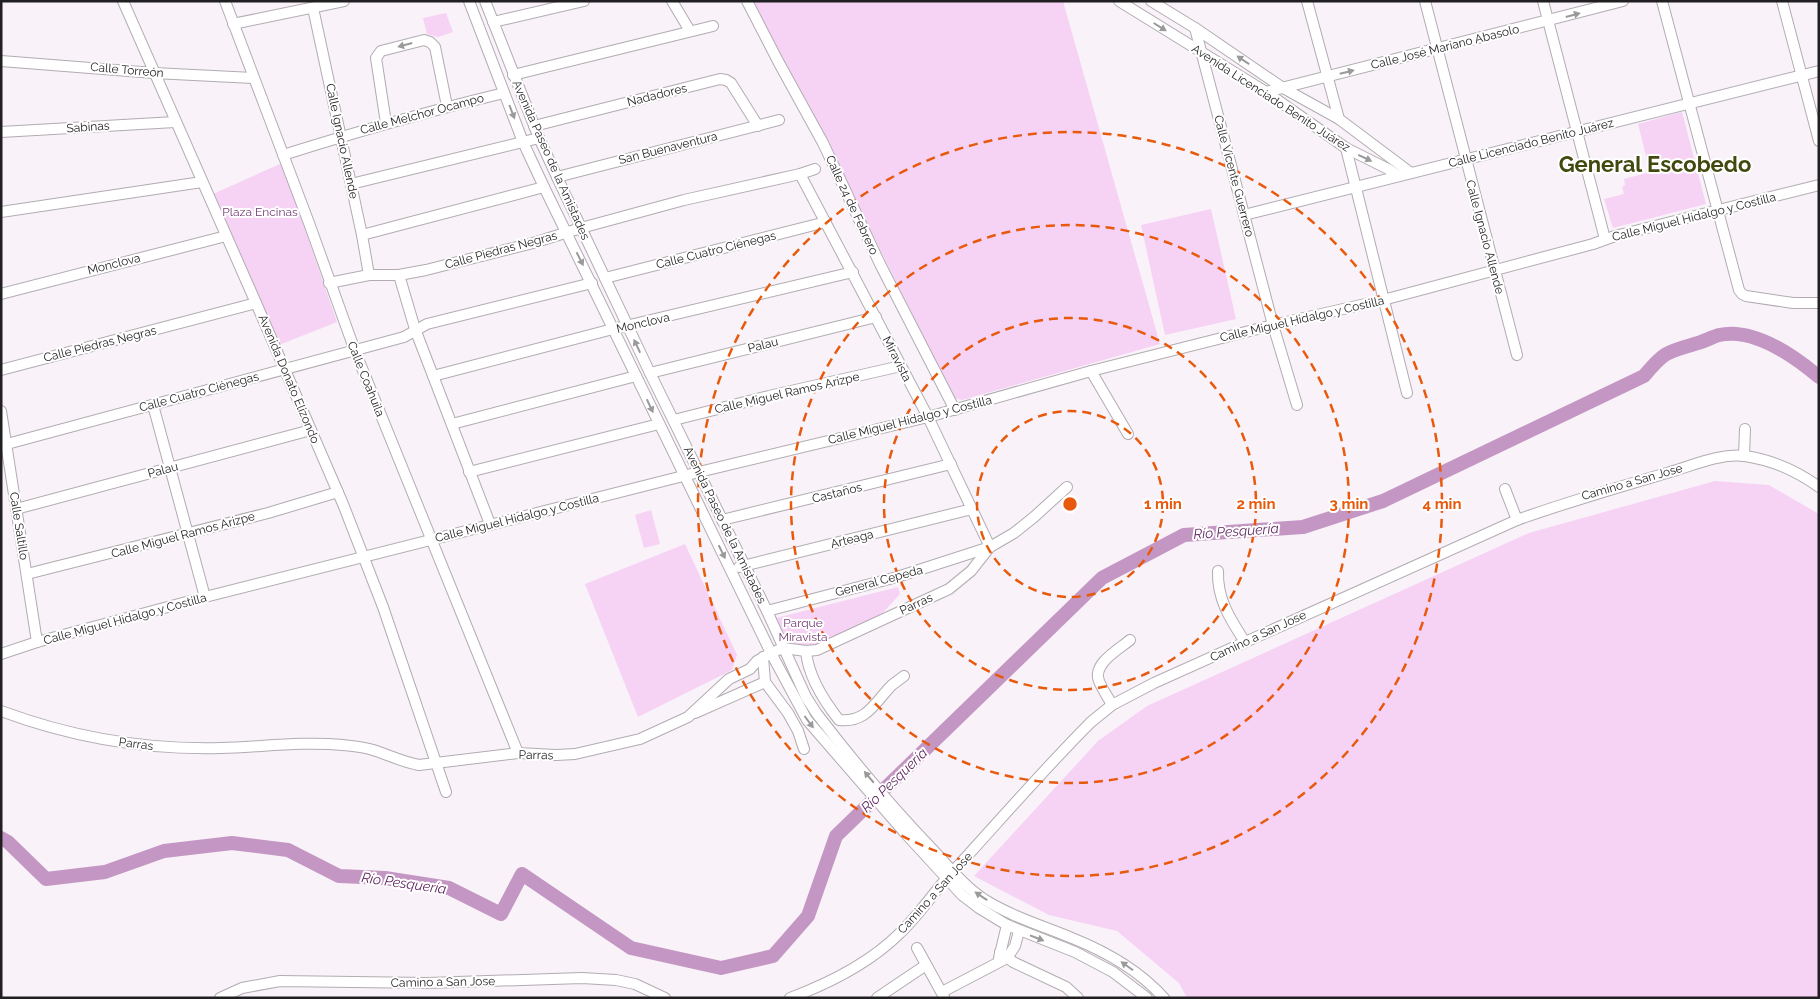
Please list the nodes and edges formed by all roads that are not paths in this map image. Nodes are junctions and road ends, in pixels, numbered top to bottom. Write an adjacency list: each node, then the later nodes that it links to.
1 (123, 1): 30 (street, Avenida Donato Elizondo)
2 (224, 1): 20 (street, Calle Coahuila)
3 (344, 1): 17 (street)
4 (470, 1): 25 (street, Avenida Paseo de la Amistades)
5 (485, 1): 19 (street, Avenida Paseo de la Amistades)
6 (584, 1): 19 (street)
7 (672, 1): 23 (street)
8 (747, 1): 102 (street, Calle 24 de Febrero)
9 (1119, 1): 27 (street, Avenida Licenciado Benito Juárez, one-way to 27)
10 (1307, 1): 33 (street)
11 (1425, 1): 26 (street, Calle Ignacio Allende)
12 (1543, 1): 18 (street)
13 (1623, 1): 18 (street, Calle José Mariano Abasolo, one-way to 13)
14 (1662, 1): 38 (street)
15 (1782, 1): 32 (street)
16 (1158, 2): 22 (street, Avenida Licenciado Benito Juárez)
17 (313, 8): 20 (street); 48 (street, Calle Ignacio Allende)
18 (1548, 21): 26 (street, Calle José Mariano Abasolo); 46 (street)
19 (493, 22): 24 (street, Avenida Paseo de la Amistades)
20 (233, 24): 34 (street, Calle Coahuila)
21 (713, 26): 23 (street)
22 (1195, 28): 27 (street, Calle Vicente Guerrero); 35 (street, Avenida Licenciado Benito Juárez, one-way to 22)
23 (690, 31): 31 (street)
24 (502, 45): 25 (street); 31 (street, Avenida Paseo de la Amistades)
25 (487, 49): 37 (street, Avenida Paseo de la Amistades)
26 (1437, 49): 33 (street, Calle José Mariano Abasolo, one-way to 26); 54 (street, Calle Ignacio Allende)
27 (1201, 52): 36 (street, Avenida Licenciado Benito Juárez); 67 (street, Calle Vicente Guerrero)
28 (1, 61): 30 (street, Calle Torreón)
29 (1819, 71): 32 (street, Calle Licenciado Benito Juárez)
30 (154, 73): 34 (street, Calle Torreón); 42 (street, Avenida Donato Elizondo)
31 (513, 75): 44 (street, Avenida Paseo de la Amistades)
32 (1802, 75): 38 (street, Calle Licenciado Benito Juárez); 50 (street)
33 (1327, 77): 35 (street, Calle José Mariano Abasolo); 40 (street)
34 (253, 78): 53 (street, Calle Coahuila)
35 (1283, 88): 36 (street, Calle José Mariano Abasolo); 40 (street, Avenida Licenciado Benito Juárez)
36 (1266, 92): 52 (street, Avenida Licenciado Benito Juárez)
37 (504, 93): 39 (street, Calle Melchor Ocampo); 51 (street, Avenida Paseo de la Amistades, one-way to 51)
38 (1689, 103): 46 (street, Calle Licenciado Benito Juárez); 65 (street)
39 (447, 106): 43 (street, Calle Melchor Ocampo); 43 (street, one-way to 43)
40 (1339, 119): 56 (street, Avenida Licenciado Benito Juárez)
41 (779, 120): 45 (street, San Buenaventura)
42 (175, 122): 47 (street, Sabinas); 60 (street, Avenida Donato Elizondo)
43 (386, 123): 48 (street, Calle Melchor Ocampo)
44 (534, 126): 45 (street, Nadadores); 49 (street, Avenida Paseo de la Amistades)
45 (758, 126): 59 (street, San Buenaventura)
46 (1577, 131): 54 (street, Calle Licenciado Benito Juárez); 73 (street)
47 (1, 132)
48 (341, 136): 53 (street, Calle Melchor Ocampo); 61 (street, Calle Ignacio Allende)
49 (539, 138): 51 (street); 59 (street, Avenida Paseo de la Amistades)
50 (1819, 141)
51 (524, 142): 61 (street); 63 (street, Avenida Paseo de la Amistades)
52 (1346, 148): 58 (street, Avenida Licenciado Benito Juárez, one-way to 58); 64 (street)
53 (282, 155): 79 (street, Calle Coahuila)
54 (1466, 160): 56 (street, Calle Licenciado Benito Juárez); 74 (street, Calle Ignacio Allende)
55 (815, 169): 57 (street, Calle Piedras Negras)
56 (1411, 173): 58 (street, Calle Licenciado Benito Juárez)
57 (800, 174): 68 (street, Miravista); 69 (street, Calle Piedras Negras)
58 (1398, 176): 64 (street, Calle Licenciado Benito Juárez)
59 (557, 178): 69 (street, Avenida Paseo de la Amistades)
60 (202, 182): 66 (street); 72 (street, Avenida Donato Elizondo)
61 (351, 184): 71 (street, Calle Ignacio Allende)
62 (1819, 185): 65 (street, Calle Miguel Hidalgo y Costilla)
63 (544, 187): 70 (street, Avenida Paseo de la Amistades); 71 (street)
64 (1355, 187): 67 (street, Calle Licenciado Benito Juárez); 82 (street)
65 (1718, 211): 73 (street, Calle Miguel Hidalgo y Costilla); 84 (street)
66 (1, 212)
67 (1244, 215): 86 (street, Calle Vicente Guerrero)
68 (826, 222): 75 (street, Miravista); 78 (street, Calle Cuatro Ciénegas)
69 (581, 228): 70 (street, Calle Piedras Negras); 78 (street, Avenida Paseo de la Amistades)
70 (567, 232): 77 (street, Calle Piedras Negras); 80 (street, Avenida Paseo de la Amistades, one-way to 80)
71 (362, 235): 76 (street, Calle Ignacio Allende)
72 (226, 236): 81 (street, Monclova); 83 (street, Avenida Donato Elizondo)
73 (1605, 239): 74 (street, Calle Miguel Hidalgo y Costilla)
74 (1494, 271): 82 (street, Calle Miguel Hidalgo y Costilla); 91 (street, Calle Ignacio Allende)
75 (853, 272): 85 (street, Miravista); 87 (street, Monclova)
76 (369, 275): 77 (street, Calle Piedras Negras); 79 (street, Calle Piedras Negras)
77 (399, 275): 88 (street)
78 (605, 278): 87 (street, Avenida Paseo de la Amistades)
79 (329, 283): 90 (street, Calle Coahuila)
80 (592, 283): 88 (street, Calle Cuatro Ciénegas); 89 (street, Avenida Paseo de la Amistades)
81 (1, 294)
82 (1383, 300): 86 (street, Calle Miguel Hidalgo y Costilla); 99 (street)
83 (256, 303): 93 (street, Avenida Donato Elizondo); 94 (street, Calle Piedras Negras)
84 (1819, 303)
85 (876, 317): 92 (street, Miravista); 96 (street, Palau)
86 (1273, 325): 95 (street, Calle Miguel Hidalgo y Costilla); 101 (street, Calle Vicente Guerrero)
87 (628, 326): 89 (street, Monclova); 96 (street, Avenida Paseo de la Amistades, one-way to 87)
88 (415, 329): 90 (street, Calle Cuatro Ciénegas); 97 (street)
89 (614, 329): 97 (street, Monclova); 98 (street, Avenida Paseo de la Amistades)
90 (355, 350): 93 (street, Calle Cuatro Ciénegas); 128 (street, Calle Coahuila)
91 (1517, 355)
92 (901, 366): 104 (street, Miravista); 105 (street, Calle Miguel Ramos Arizpe)
93 (285, 369): 100 (street, Calle Cuatro Ciénegas); 108 (street, Avenida Donato Elizondo)
94 (1, 370)
95 (1091, 371): 102 (street, Calle Miguel Hidalgo y Costilla); 110 (street)
96 (650, 373): 105 (street, Avenida Paseo de la Amistades)
97 (433, 376): 106 (street)
98 (636, 376): 106 (street); 107 (street, Avenida Paseo de la Amistades, one-way to 107)
99 (1407, 393)
100 (153, 405): 111 (street, Calle Cuatro Ciénegas); 114 (street)
101 (1297, 405)
102 (955, 410): 104 (street, Calle Miguel Hidalgo y Costilla)
103 (1, 411): 111 (street, Calle Saltillo)
104 (928, 417): 113 (street, Miravista); 116 (street, Calle Miguel Hidalgo y Costilla)
105 (674, 420): 116 (street, Avenida Paseo de la Amistades)
106 (452, 424): 115 (street)
107 (659, 424): 115 (street); 117 (street, Avenida Paseo de la Amistades)
108 (311, 430): 114 (street, Palau); 121 (street, Avenida Donato Elizondo)
109 (1745, 430): 112 (street)
110 (1128, 434)
111 (7, 444): 122 (street, Calle Saltillo)
112 (1744, 456): 119 (street, Camino a San Jose); 125 (street, Camino a San Jose)
113 (951, 464): 123 (street, Miravista); 124 (street, Castaños)
114 (171, 468): 122 (street, Palau); 127 (street)
115 (469, 472): 126 (street)
116 (700, 472): 117 (street, Calle Miguel Hidalgo y Costilla); 124 (street, Avenida Paseo de la Amistades)
117 (685, 476): 126 (street, Calle Miguel Hidalgo y Costilla); 132 (street, Avenida Paseo de la Amistades, one-way to 132)
118 (1067, 487): 129 (street, Parras)
119 (1819, 487)
120 (1505, 489): 125 (street)
121 (338, 492): 127 (street, Calle Miguel Ramos Arizpe); 130 (street, Avenida Donato Elizondo)
122 (16, 509): 134 (street, Calle Saltillo)
123 (972, 509): 129 (street, Miravista); 131 (street, Arteaga)
124 (722, 520): 131 (street, Avenida Paseo de la Amistades)
125 (1517, 520): 139 (street, Camino a San Jose)
126 (490, 524): 128 (street, Calle Miguel Hidalgo y Costilla)
127 (188, 532): 134 (street, Calle Miguel Ramos Arizpe); 135 (street)
128 (431, 539): 130 (street, Calle Miguel Hidalgo y Costilla); 150 (street, Calle Coahuila)
129 (990, 547): 136 (street, General Cepeda); 141 (street, Parras)
130 (364, 557): 135 (street, Calle Miguel Hidalgo y Costilla); 151 (street, Avenida Donato Elizondo)
131 (744, 564): 132 (street, Arteaga); 136 (street, Avenida Paseo de la Amistades)
132 (731, 570): 143 (street, Avenida Paseo de la Amistades)
133 (1218, 571): 139 (street)
134 (27, 574): 138 (street, Calle Saltillo)
135 (204, 597): 138 (street, Calle Miguel Hidalgo y Costilla)
136 (767, 611): 140 (street, Avenida Paseo de la Amistades)
137 (1130, 640): 146 (street)
138 (37, 642): 142 (street, Calle Miguel Hidalgo y Costilla)
139 (1245, 642): 146 (street, Camino a San Jose)
140 (783, 648): 141 (street, Parras); 143 (street, Parras); 153 (street, Avenida Paseo de la Amistades, one-way to 140)
141 (806, 651): 144 (street)
142 (1, 654)
143 (767, 655): 145 (street); 148 (street, Parras); 153 (street, Avenida Paseo de la Amistades, one-way to 153)
144 (904, 676)
145 (765, 682): 148 (street); 149 (street)
146 (1112, 705): 154 (street, Camino a San Jose)
147 (1, 711): 151 (street, Parras)
148 (688, 717): 150 (street, Parras)
149 (804, 749)
150 (518, 753): 151 (street, Parras)
151 (437, 764): 152 (street, Avenida Donato Elizondo)
152 (446, 792)
153 (908, 830): 154 (street, Avenida Paseo de la Amistades)
154 (950, 875): 155 (street, Avenida Paseo de la Amistades); 164 (street, Camino a San Jose); 167 (street, Avenida Paseo de la Amistades, one-way to 154)
155 (1008, 925): 156 (street, Avenida Paseo de la Amistades); 158 (street)
156 (1019, 930): 158 (street); 166 (street, Avenida Paseo de la Amistades, one-way to 166)
157 (917, 948): 159 (street)
158 (1003, 955): 160 (street); 165 (street)
159 (926, 965): 160 (street); 161 (street)
160 (943, 995)
161 (884, 996)
162 (220, 998): 163 (street, Camino a San Jose)
163 (665, 998)
164 (790, 998)
165 (1078, 998)
166 (1147, 998)
167 (1164, 998)

